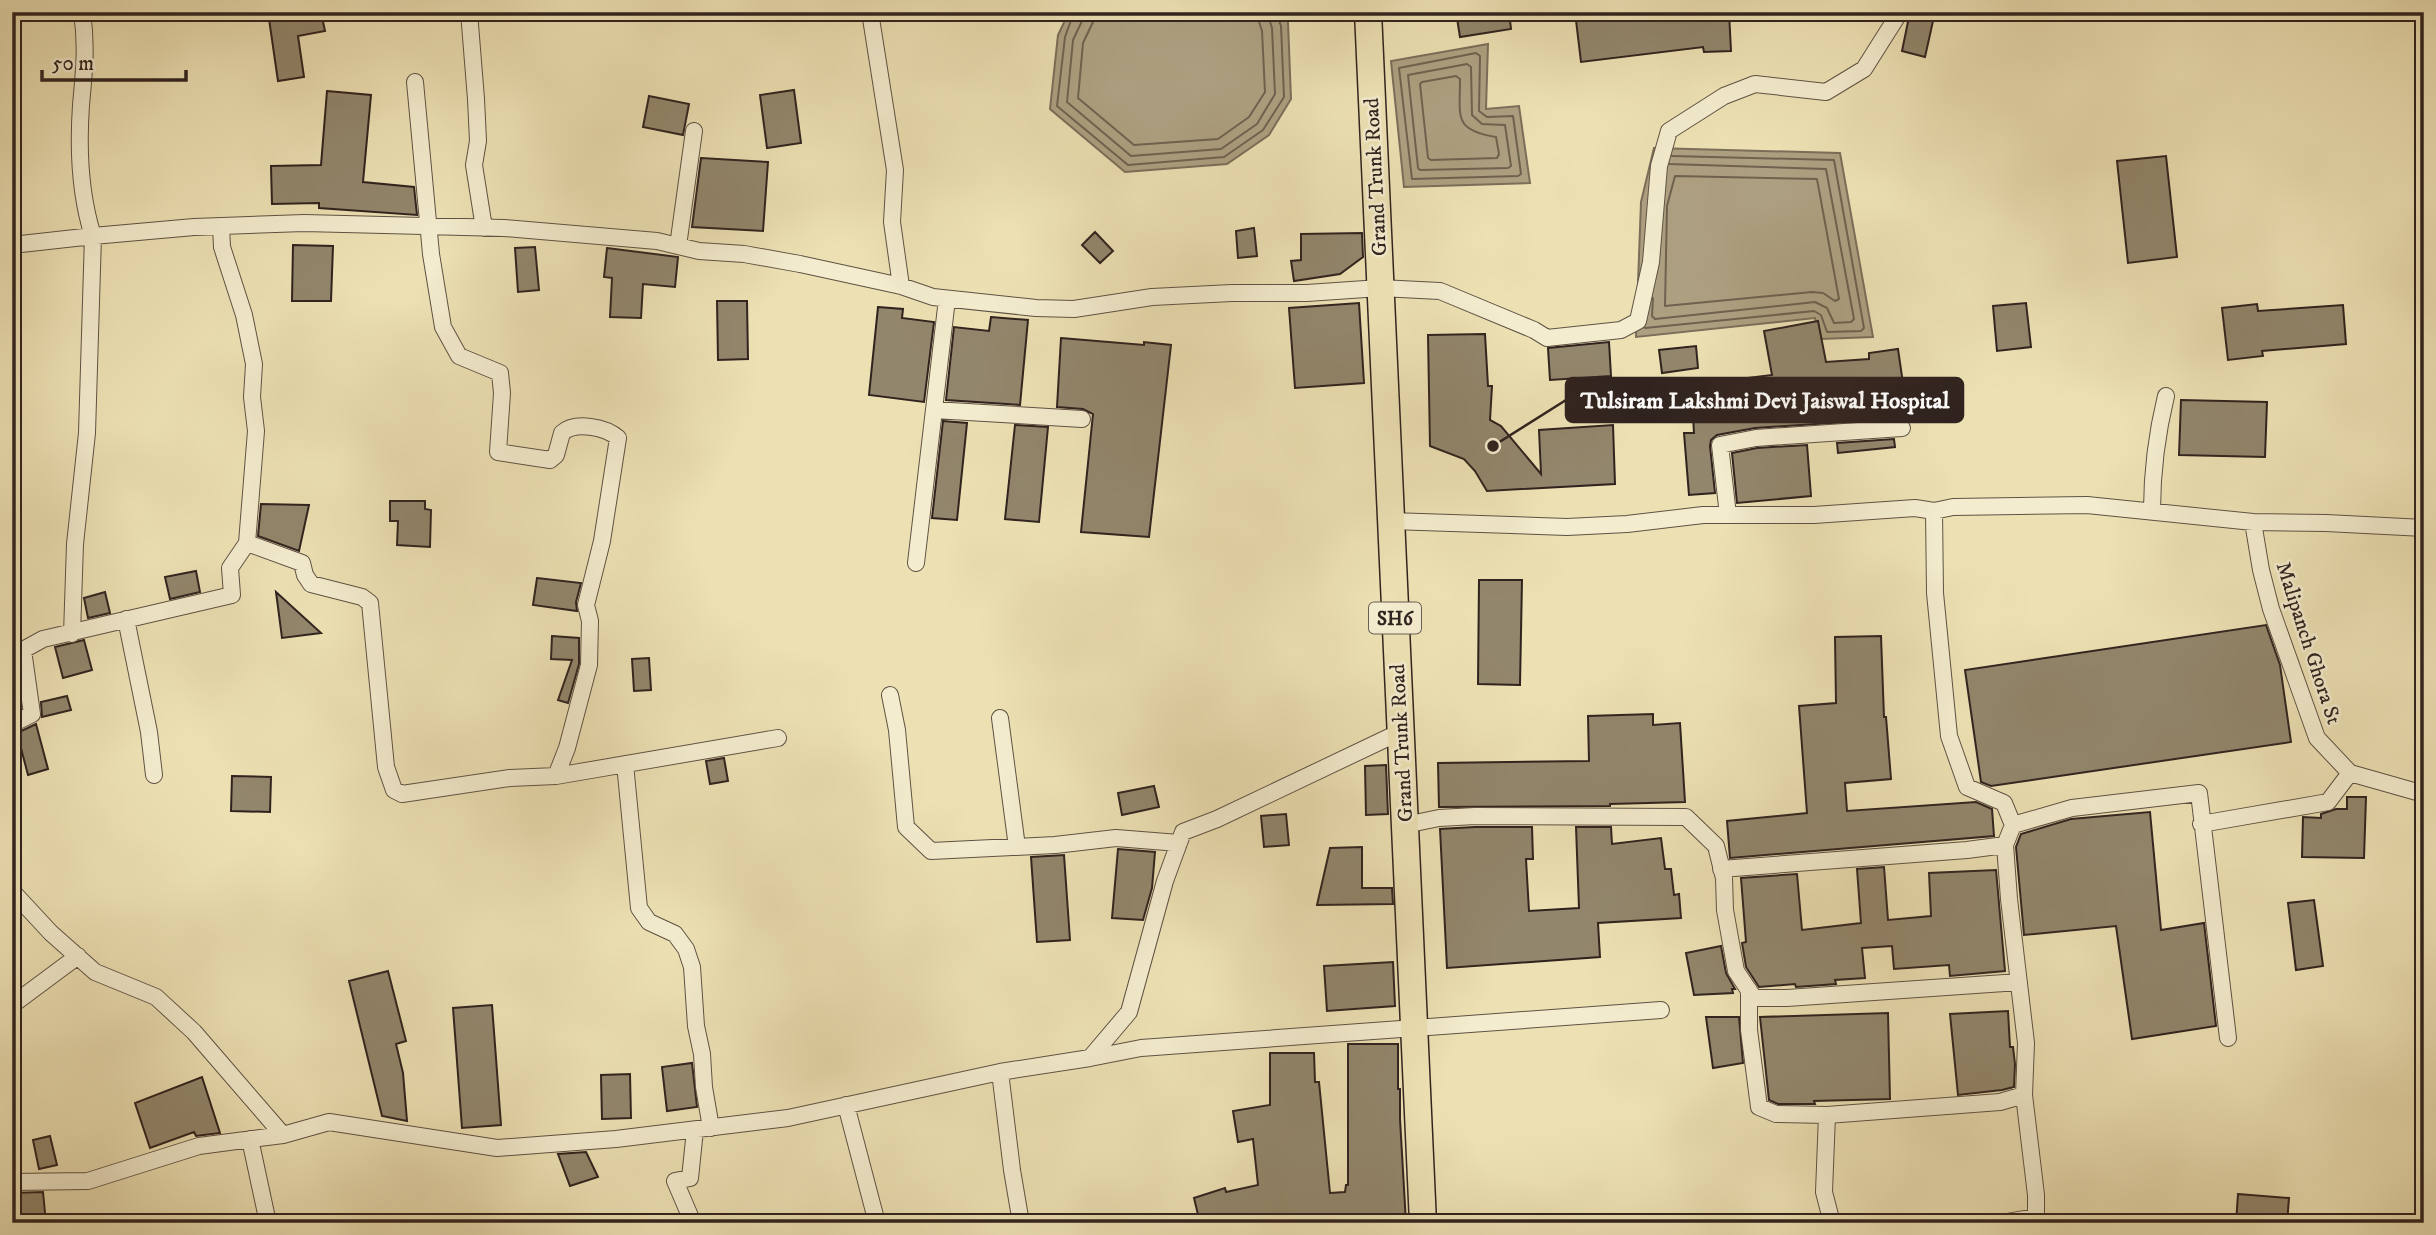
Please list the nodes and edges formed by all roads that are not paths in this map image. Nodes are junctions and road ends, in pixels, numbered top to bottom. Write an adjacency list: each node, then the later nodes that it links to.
1 (82, 12): 11 (street)
2 (469, 12): 10 (street)
3 (870, 12): 14 (street)
4 (1368, 12): 15 (main road, Grand Trunk Road / SH6)
5 (1900, 12): 15 (street)
6 (415, 82): 8 (street)
7 (694, 131): 13 (street)
8 (429, 226): 9 (street); 10 (street); 39 (street)
9 (221, 227): 11 (street); 27 (street)
10 (484, 228): 13 (street)
11 (93, 236): 12 (street); 30 (street)
12 (12, 246)
13 (678, 246): 14 (street)
14 (901, 286): 16 (street)
15 (1380, 288): 16 (street); 24 (main road, Grand Trunk Road / SH6)
16 (947, 299): 18 (street)
17 (2166, 396): 22 (street)
18 (934, 410): 19 (street); 28 (street)
19 (1082, 419)
20 (1902, 428): 23 (street)
21 (1934, 511): 22 (street); 23 (street); 43 (street)
22 (2152, 511): 25 (street)
23 (1728, 515): 24 (street)
24 (1391, 521): 34 (main road, Grand Trunk Road / SH6)
25 (2253, 522): 26 (street); 37 (street, Malipanch Ghora St)
26 (2424, 528)
27 (247, 542): 29 (street); 39 (street)
28 (916, 563)
29 (126, 619): 30 (street); 38 (street)
30 (72, 634): 33 (street)
31 (890, 695): 46 (street)
32 (1000, 718): 46 (street)
33 (12, 724)
34 (1400, 732): 42 (main road, Grand Trunk Road / SH6); 44 (street)
35 (778, 738): 36 (street)
36 (625, 764): 39 (street); 61 (street)
37 (2350, 772): 40 (street, Malipanch Ghora St); 41 (street)
38 (154, 775)
39 (556, 776)
40 (2424, 794)
41 (2201, 824): 43 (street); 55 (street)
42 (1405, 825): 47 (street); 54 (main road, Grand Trunk Road / SH6)
43 (2013, 825): 45 (street)
44 (1179, 843): 46 (street); 56 (street)
45 (2005, 845): 47 (street); 50 (street)
46 (1017, 847)
47 (1721, 869): 51 (street)
48 (12, 891): 49 (street)
49 (78, 956): 52 (street); 62 (street)
50 (2019, 982): 51 (street); 58 (street)
51 (1749, 990): 60 (street)
52 (12, 1005)
53 (1661, 1010): 54 (street)
54 (1414, 1029): 56 (street); 69 (main road, Grand Trunk Road / SH6)
55 (2228, 1038)
56 (1090, 1058): 57 (street)
57 (1000, 1072): 59 (street); 68 (street)
58 (2024, 1095): 60 (street); 71 (street)
59 (846, 1105): 61 (street); 67 (street)
60 (1827, 1115): 70 (street)
61 (703, 1129): 62 (street); 66 (street)
62 (283, 1135): 63 (street)
63 (250, 1139): 64 (street); 65 (street)
64 (12, 1182)
65 (268, 1223)
66 (692, 1223)
67 (877, 1223)
68 (1021, 1223)
69 (1423, 1223)
70 (1832, 1223)
71 (2001, 1223)

